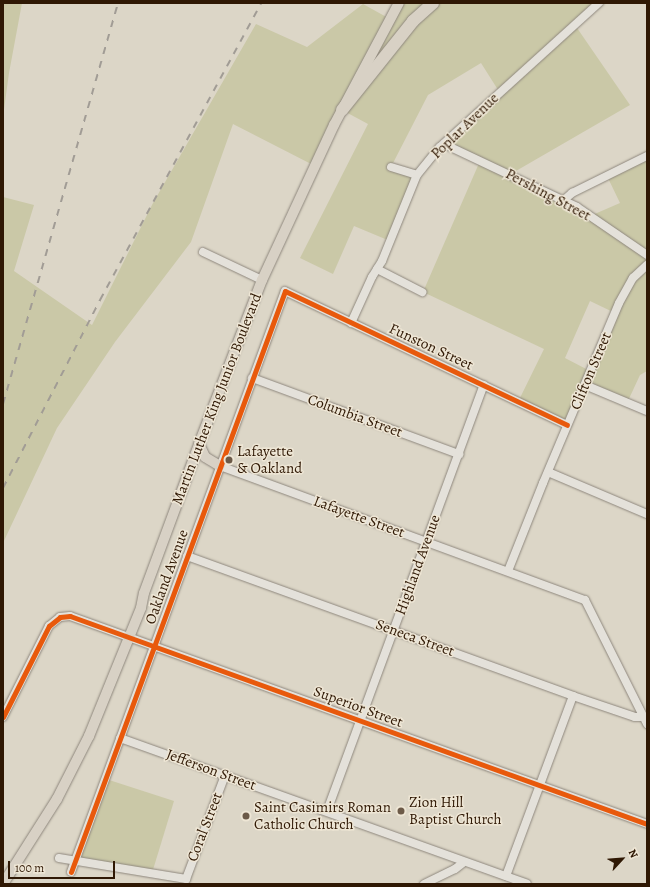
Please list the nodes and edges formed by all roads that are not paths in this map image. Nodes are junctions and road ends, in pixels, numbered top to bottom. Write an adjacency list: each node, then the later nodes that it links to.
1 (399, 3): 4 (main road, Martin Luther King Junior Boulevard)
2 (433, 3): 4 (highway)
3 (599, 3): 5 (street, Poplar Avenue)
4 (342, 110): 14 (main road, Martin Luther King Junior Boulevard)
5 (444, 144): 8 (street, Poplar Avenue); 9 (street, Pershing Street)
6 (647, 156): 9 (street)
7 (391, 167): 8 (street)
8 (417, 175): 13 (street, Poplar Avenue)
9 (564, 200): 11 (street, Pershing Street)
10 (203, 252): 14 (street)
11 (647, 255)
12 (647, 265): 20 (street, Clifton Street)
13 (377, 269): 16 (street); 17 (street, Poplar Avenue)
14 (262, 280): 23 (main road, Martin Luther King Junior Boulevard)
15 (285, 291): 17 (street, Funston Street); 18 (street, Oakland Avenue)
16 (422, 292)
17 (351, 323): 19 (street, Funston Street)
18 (252, 378): 24 (street, Columbia Street); 25 (street, Oakland Avenue)
19 (484, 385): 22 (street, Funston Street); 24 (street, Highland Avenue)
20 (585, 385): 21 (street); 22 (street, Clifton Street)
21 (647, 412)
22 (568, 425): 26 (street, Clifton Street)
23 (199, 444): 25 (main road); 32 (main road, Martin Luther King Junior Boulevard)
24 (459, 454): 28 (street, Highland Avenue)
25 (220, 466): 28 (street, Lafayette Street); 29 (street, Oakland Avenue)
26 (548, 472): 27 (street); 30 (street, Clifton Street)
27 (647, 514)
28 (426, 542): 30 (street, Lafayette Street); 31 (street, Highland Avenue)
29 (187, 556): 31 (street, Seneca Street); 33 (street, Oakland Avenue)
30 (508, 571): 37 (street, Lafayette Street)
31 (394, 630): 34 (street, Seneca Street); 36 (street, Highland Avenue)
32 (129, 637): 33 (street, Superior Street); 35 (street, Superior Street); 48 (main road, Martin Luther King Junior Boulevard)
33 (154, 646): 36 (street, Superior Street); 38 (street, Oakland Avenue)
34 (573, 696): 37 (street, Seneca Street); 40 (street)
35 (3, 717)
36 (361, 721): 40 (street, Superior Street); 41 (street, Highland Avenue)
37 (645, 721)
38 (120, 738): 39 (street, Jefferson Street); 44 (street, Oakland Avenue)
39 (225, 775): 41 (street, Jefferson Street); 44 (street, Coral Street)
40 (540, 786): 42 (street, Superior Street); 47 (street)
41 (327, 812): 45 (street, Jefferson Street)
42 (647, 824)
43 (59, 858): 44 (street)
44 (76, 861): 46 (street, Oakland Avenue)
45 (464, 862): 47 (street, Jefferson Street); 49 (street)
46 (72, 872)
47 (506, 876): 50 (street, Jefferson Street)
48 (3, 884)
49 (424, 884)
50 (528, 884)

